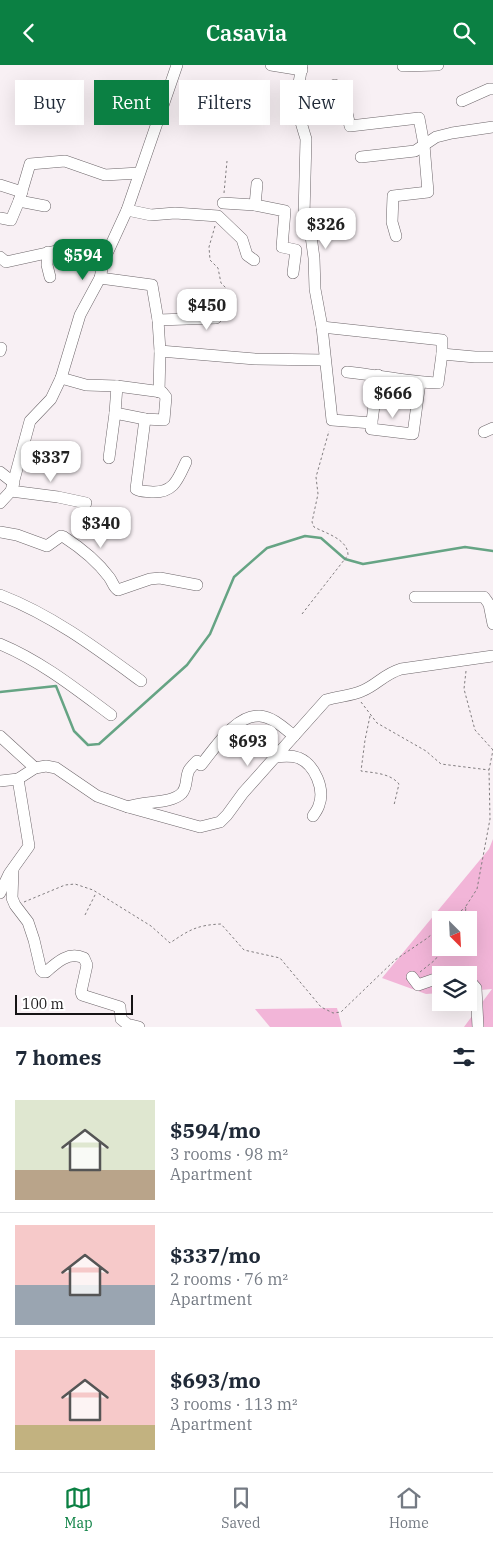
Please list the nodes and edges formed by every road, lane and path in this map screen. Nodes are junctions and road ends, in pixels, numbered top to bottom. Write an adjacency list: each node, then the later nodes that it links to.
1 (177, 65): 13 (street)
2 (271, 65): 5 (street)
3 (438, 65): 4 (street)
4 (403, 66)
5 (302, 68): 34 (street)
6 (493, 89): 7 (street)
7 (462, 101)
8 (350, 125): 10 (street)
9 (493, 127): 10 (street)
10 (424, 145): 11 (street); 23 (street)
11 (360, 157)
12 (227, 161): 17 (path)
13 (139, 173): 16 (street); 20 (street)
14 (257, 184): 18 (street)
15 (0, 185): 16 (street)
16 (21, 196): 19 (street); 22 (street)
17 (223, 203): 18 (street)
18 (254, 205): 28 (street)
19 (45, 206)
20 (128, 210): 21 (street); 26 (street)
21 (218, 216): 27 (street); 32 (path)
22 (0, 218)
23 (396, 236)
24 (48, 252): 25 (street); 26 (street); 29 (street)
25 (0, 257)
26 (104, 260): 30 (street)
27 (254, 260)
28 (294, 273)
29 (50, 277)
30 (100, 278): 33 (street); 41 (street)
31 (214, 300): 33 (street)
32 (232, 314)
33 (158, 320): 35 (street)
34 (322, 327): 36 (street); 38 (street)
35 (160, 351): 38 (street); 44 (street)
36 (442, 354): 37 (street); 42 (street)
37 (493, 357)
38 (325, 360): 47 (street)
39 (347, 372): 40 (street)
40 (378, 375): 42 (street); 48 (street)
41 (61, 378): 43 (street); 52 (street)
42 (420, 382): 48 (street)
43 (117, 386): 44 (street); 45 (street)
44 (159, 392): 46 (street)
45 (115, 413): 46 (street); 49 (street)
46 (145, 419): 50 (street)
47 (332, 420): 48 (street); 59 (path)
48 (372, 423)
49 (109, 458)
50 (186, 462)
51 (0, 472): 52 (street)
52 (13, 487): 53 (street); 54 (street)
53 (0, 503)
54 (86, 503)
55 (0, 532): 56 (street)
56 (197, 585)
57 (0, 595): 64 (street)
58 (415, 597): 60 (street)
59 (302, 614)
60 (493, 625)
61 (0, 645): 66 (street)
62 (493, 656): 65 (street)
63 (466, 668): 70 (path)
64 (140, 681)
65 (355, 693): 67 (path); 69 (street)
66 (111, 715)
67 (371, 716): 73 (path); 76 (path)
68 (0, 736): 72 (street)
69 (294, 736): 71 (street); 77 (street)
70 (493, 750): 73 (path)
71 (275, 757): 77 (street); 78 (street)
72 (35, 769): 74 (street); 77 (street)
73 (489, 770): 83 (path)
74 (18, 779): 75 (street); 79 (street)
75 (0, 781)
76 (394, 805)
77 (128, 807)
78 (313, 816)
79 (13, 869): 81 (street); 82 (street)
80 (97, 892): 82 (path); 86 (path); 87 (path)
81 (0, 893)
82 (15, 905): 92 (street)
83 (466, 906): 84 (path); 85 (path)
84 (460, 911)
85 (465, 911)
86 (85, 915)
87 (432, 934)
88 (438, 956): 89 (path)
89 (412, 977): 90 (street)
90 (432, 980)
91 (477, 1008): 93 (street)
92 (139, 1027)
93 (478, 1027)

